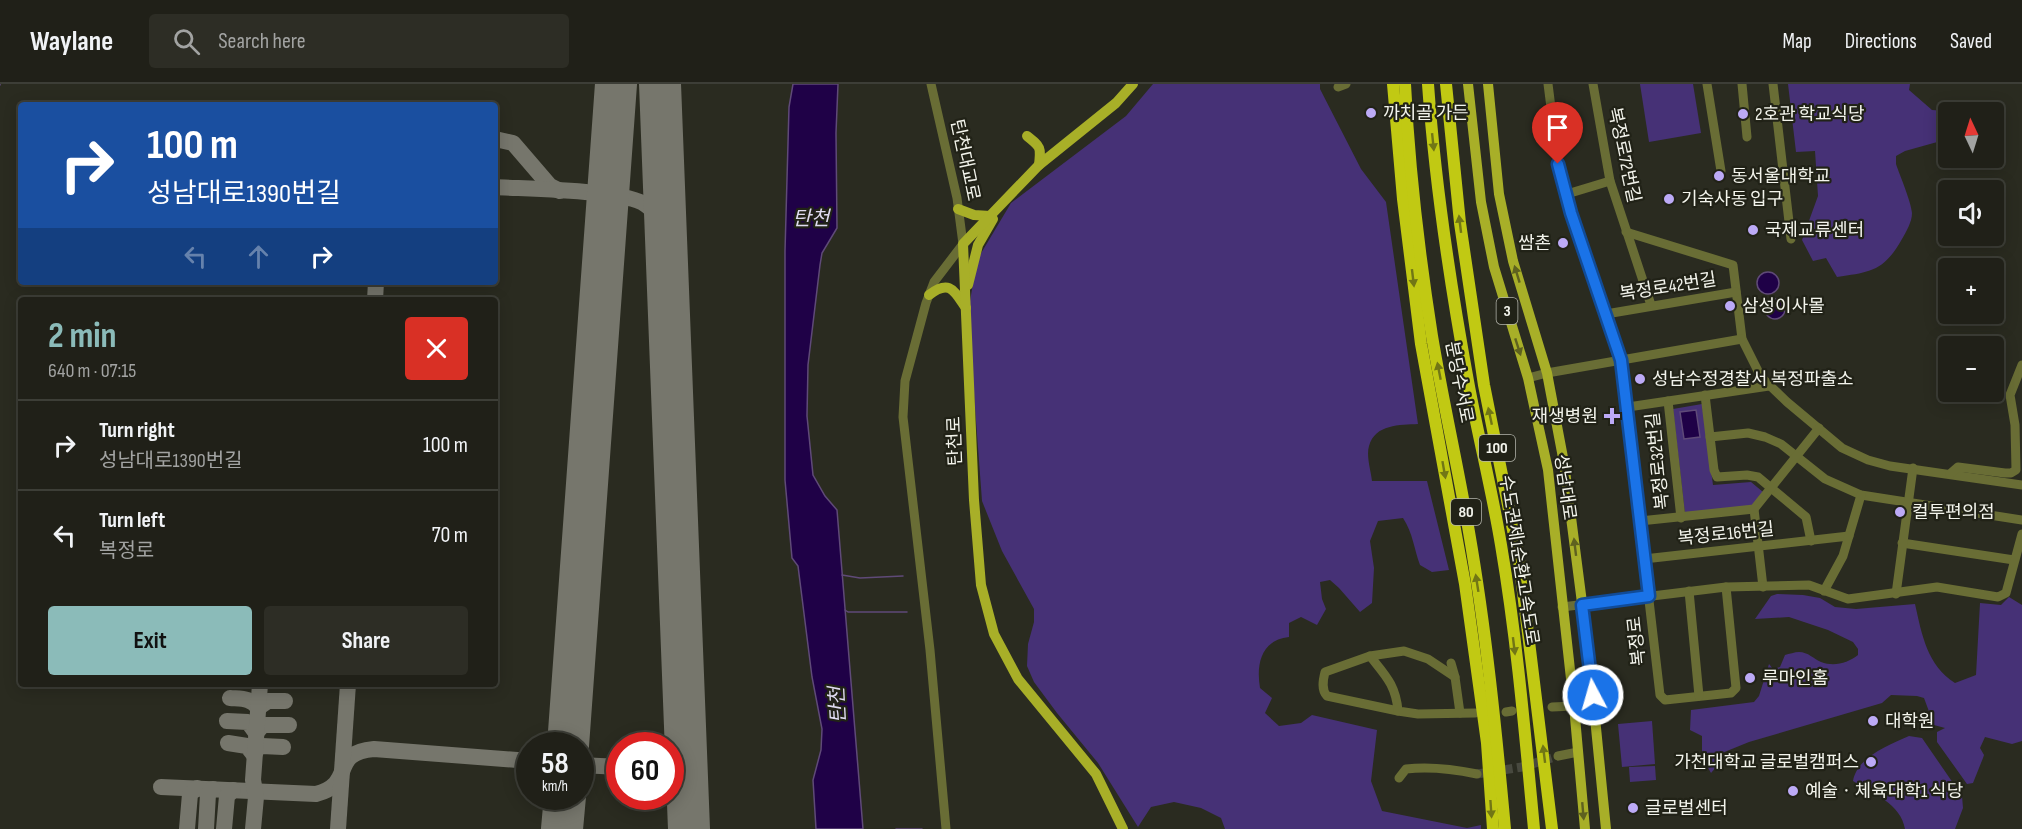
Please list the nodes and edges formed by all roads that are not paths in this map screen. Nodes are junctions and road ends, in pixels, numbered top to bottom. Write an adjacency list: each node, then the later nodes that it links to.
1 (931, 84): 22 (street, 탄천대교로)
2 (1134, 84): 16 (main road)
3 (1393, 84): 20 (highway, 분당수서로 / 80)
4 (1405, 84): 20 (highway, 분당수서로 / 80)
5 (1428, 84): 91 (highway, 수도권제1순환고속도로 / 100, one-way to 91)
6 (1446, 84): 92 (highway, 수도권제1순환고속도로 / 100, one-way to 6)
7 (1468, 84): 37 (main road, 성남대로 / 3, one-way to 37)
8 (1488, 84): 36 (main road, 성남대로 / 3, one-way to 8)
9 (1548, 84): 19 (street, 복정로)
10 (1593, 84): 18 (street, 복정로72번길)
11 (1707, 84): 17 (street)
12 (1742, 84): 15 (street)
13 (1773, 84): 25 (street)
14 (1027, 136): 16 (main road)
15 (1747, 137)
16 (1039, 165): 21 (main road)
17 (1721, 171)
18 (1610, 181): 19 (street); 24 (street, 복정로72번길)
19 (1567, 194): 32 (street, 복정로)
20 (1409, 198): 89 (highway, 분당수서로 / 80, one-way to 89); 90 (highway, 분당수서로 / 80, one-way to 20)
21 (1005, 199): 23 (main road); 27 (main road)
22 (957, 203): 23 (main road); 26 (street, 탄천대교로)
23 (990, 216): 26 (main road)
24 (1626, 232): 28 (street, 복정로72번길); 30 (street, 복정로72번길)
25 (1791, 239)
26 (963, 244): 27 (main road, 탄천로); 29 (street)
27 (966, 291): 31 (main road, 탄천로)
28 (1736, 292): 30 (street, 복정로42번길); 33 (street)
29 (929, 295): 31 (main road); 87 (street)
30 (1651, 305): 32 (street, 복정로42번길)
31 (966, 308): 88 (main road, 탄천로)
32 (1606, 314): 34 (street, 복정로)
33 (1742, 339): 34 (street); 38 (street)
34 (1621, 360): 36 (street); 41 (street, 복정로)
35 (2022, 365): 46 (street)
36 (1546, 373): 37 (street); 68 (main road, 성남대로 / 3, one-way to 36)
37 (1528, 378): 69 (main road, 성남대로 / 3)
38 (1769, 386): 39 (street, 복정로32번길); 42 (street)
39 (1705, 395): 40 (street, 복정로32번길); 43 (street)
40 (1668, 401): 41 (street, 복정로32번길); 52 (street, 복정로32번길)
41 (1628, 407): 54 (street, 복정로)
42 (1819, 428): 44 (street); 45 (street)
43 (1710, 437): 44 (street); 48 (street, 복정로16번길)
44 (1797, 458): 48 (street); 49 (street)
45 (1912, 468): 46 (street); 50 (street)
46 (1950, 474): 47 (street)
47 (2022, 485)
48 (1772, 488): 51 (street); 57 (street, 복정로16번길)
49 (1861, 495): 50 (street); 56 (street)
50 (1907, 502): 53 (street); 58 (street)
51 (1754, 509): 52 (street); 59 (street)
52 (1681, 518): 54 (street)
53 (2022, 519)
54 (1640, 521): 60 (street, 복정로)
55 (2022, 534): 61 (street)
56 (1849, 536): 57 (street, 복정로16번길); 65 (street)
57 (1811, 541): 59 (street, 복정로16번길)
58 (1902, 543): 61 (street); 66 (street)
59 (1758, 547): 60 (street, 복정로16번길); 63 (street)
60 (1644, 559): 67 (street, 복정로)
61 (2014, 560): 66 (street)
62 (1726, 587): 63 (street); 64 (street); 77 (street)
63 (1763, 587): 65 (street)
64 (1689, 591): 67 (street); 77 (street)
65 (1824, 591): 66 (street)
66 (1896, 594)
67 (1649, 596): 68 (street); 77 (street, 복정로)
68 (1582, 605): 69 (street); 70 (main road, 성남대로 / 3)
69 (1562, 607): 71 (main road, 성남대로 / 3)
70 (1587, 642): 71 (main road); 74 (main road, 성남대로 / 3)
71 (1566, 644): 75 (main road, 성남대로 / 3)
72 (1370, 656): 76 (street); 80 (street); 80 (street)
73 (1451, 663): 76 (street)
74 (1590, 672): 75 (main road); 94 (main road, 성남대로 / 3)
75 (1570, 673): 78 (main road, 성남대로 / 3)
76 (1455, 676): 81 (street)
77 (1699, 696)
78 (1574, 706): 79 (street); 83 (main road, 성남대로 / 3)
79 (1552, 707)
80 (1398, 711): 81 (street)
81 (1460, 713): 82 (street)
82 (1475, 713)
83 (1578, 752): 84 (street); 93 (main road, 성남대로 / 3, one-way to 93)
84 (1558, 756)
85 (1477, 774): 86 (street)
86 (1399, 778)
87 (946, 829)
88 (1124, 829)
89 (1493, 829)
90 (1505, 829)
91 (1534, 829)
92 (1552, 829)
93 (1585, 829)
94 (1606, 829)

